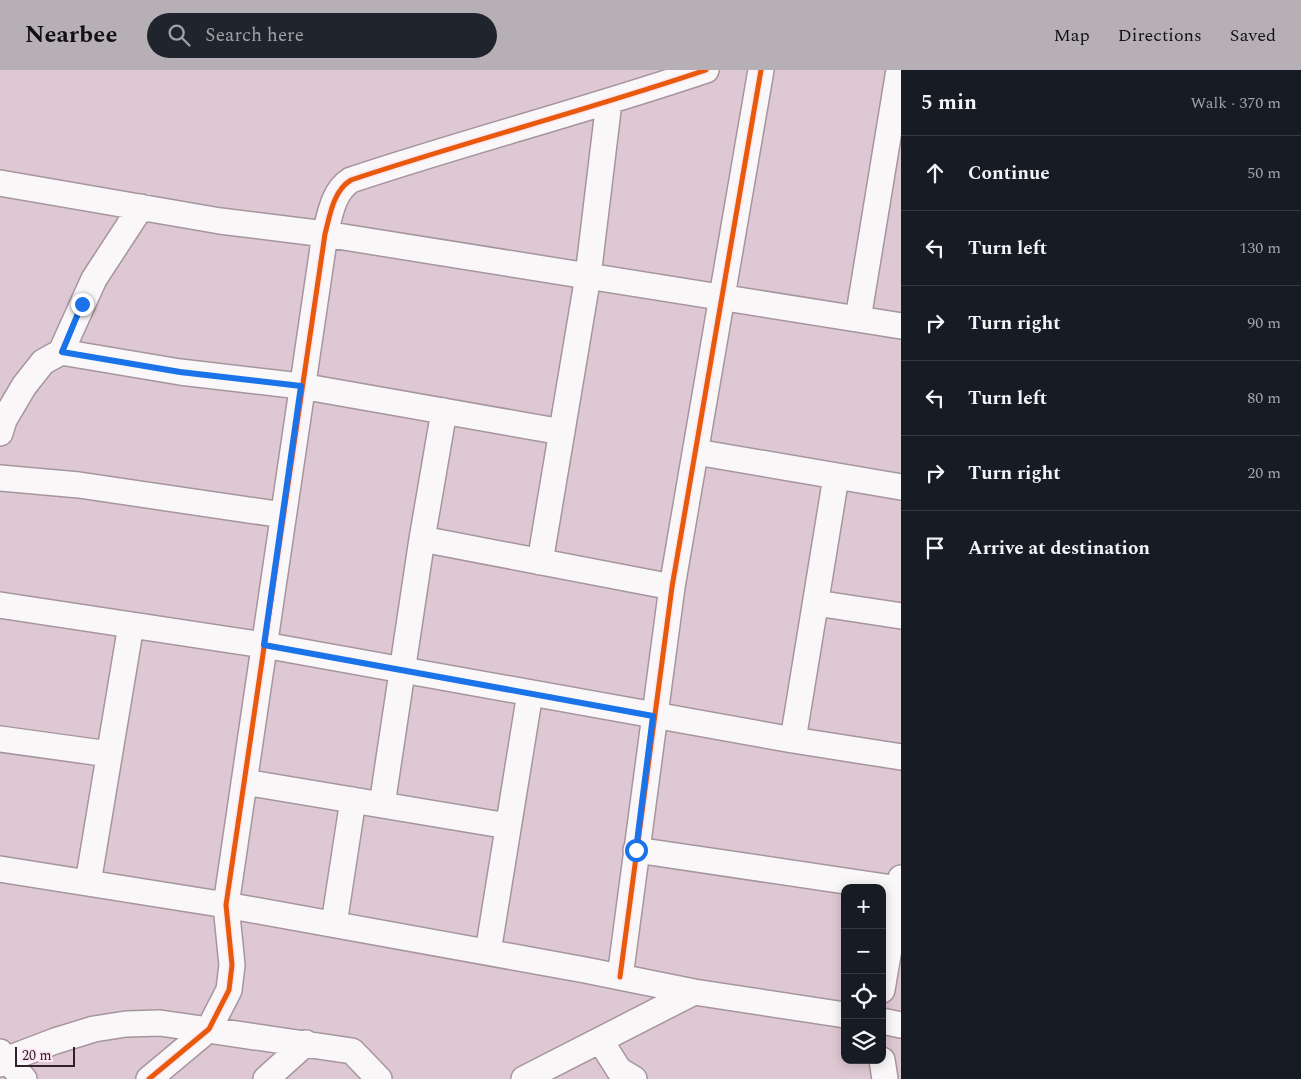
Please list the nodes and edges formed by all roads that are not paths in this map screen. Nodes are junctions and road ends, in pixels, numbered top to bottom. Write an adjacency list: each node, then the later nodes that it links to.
1 (706, 70): 4 (street)
2 (761, 70): 10 (street)
3 (899, 70): 5 (street)
4 (609, 102): 8 (street); 9 (street)
5 (893, 156): 11 (street)
6 (0, 183): 7 (street)
7 (141, 207): 8 (street); 13 (street)
8 (325, 234): 9 (street); 14 (street)
9 (588, 276): 10 (street); 16 (street)
10 (722, 296): 11 (street); 18 (street)
11 (858, 319): 12 (street)
12 (901, 326)
13 (62, 352): 14 (street); 17 (street)
14 (301, 386): 15 (street); 22 (street)
15 (444, 411): 16 (street); 23 (street)
16 (562, 432): 24 (street)
17 (0, 433)
18 (696, 452): 19 (street); 25 (street)
19 (836, 477): 21 (street); 26 (street)
20 (0, 478): 22 (street)
21 (901, 486)
22 (283, 515): 30 (street)
23 (422, 539): 24 (street); 31 (street)
24 (540, 562): 25 (street)
25 (672, 587): 33 (street)
26 (816, 602): 28 (street); 35 (street)
27 (0, 605): 29 (street)
28 (901, 616)
29 (131, 625): 30 (street); 36 (street)
30 (264, 645): 31 (street); 38 (street)
31 (401, 670): 32 (street); 40 (street)
32 (530, 693): 33 (street); 41 (street)
33 (653, 716): 35 (street); 42 (street)
34 (0, 739): 36 (street)
35 (793, 740): 37 (street)
36 (109, 754): 44 (street)
37 (901, 757)
38 (244, 782): 39 (street); 46 (street)
39 (353, 800): 40 (street); 47 (street)
40 (382, 805): 41 (street)
41 (508, 826): 48 (street)
42 (636, 850): 45 (street); 50 (street)
43 (0, 869): 44 (street)
44 (88, 883): 46 (street)
45 (900, 883): 49 (street)
46 (226, 905): 47 (street); 55 (street)
47 (334, 924): 48 (street)
48 (488, 952): 50 (street)
49 (885, 974)
50 (620, 977): 51 (street)
51 (694, 992): 52 (street); 56 (street)
52 (841, 1014)
53 (886, 1022): 54 (street)
54 (901, 1025)
55 (210, 1029): 57 (street); 58 (street); 61 (street)
56 (600, 1040): 64 (street); 65 (street)
57 (306, 1043): 62 (street); 63 (street)
58 (3, 1058): 60 (street)
59 (883, 1064): 66 (street)
60 (24, 1079)
61 (149, 1079)
62 (266, 1079)
63 (379, 1079)
64 (524, 1079)
65 (634, 1079)
66 (885, 1079)

